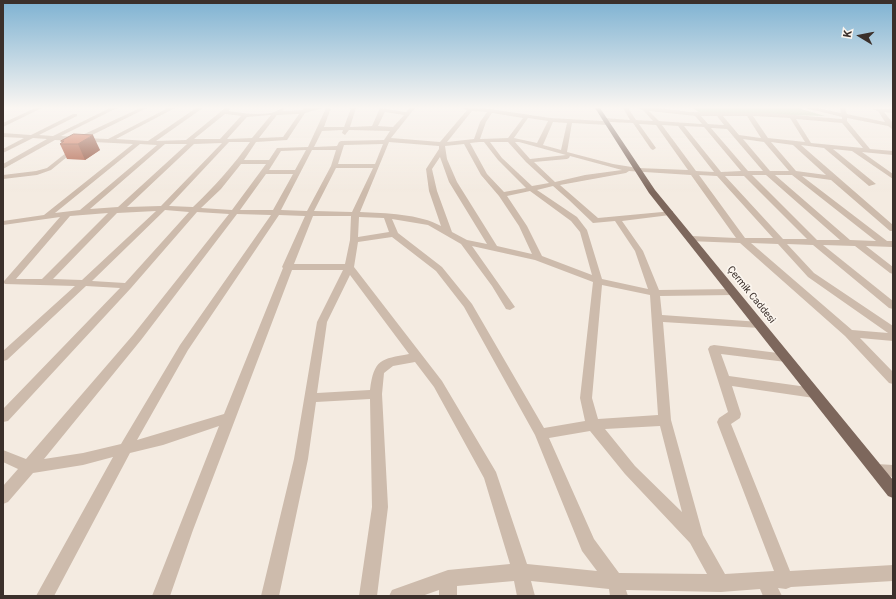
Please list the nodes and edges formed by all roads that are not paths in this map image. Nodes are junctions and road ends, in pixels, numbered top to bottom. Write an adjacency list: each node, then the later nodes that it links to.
1 (33, 136): 25 (street); 54 (street)
2 (84, 136): 27 (street)
3 (118, 136): 30 (street)
4 (159, 136): 42 (street)
5 (197, 136): 35 (street)
6 (229, 136): 36 (street)
7 (257, 136): 31 (street)
8 (287, 136): 29 (street)
9 (317, 136): 50 (street)
10 (344, 136): 45 (street)
11 (389, 136): 37 (street)
12 (451, 136): 46 (street)
13 (478, 136): 41 (street)
14 (513, 136): 33 (street)
15 (544, 136): 47 (street)
16 (567, 136): 56 (street)
17 (615, 136): 66 (main road, Çermik Caddesi)
18 (645, 136): 51 (street)
19 (667, 136): 70 (street)
20 (689, 136): 72 (street)
21 (714, 136): 73 (street)
22 (763, 136): 34 (street)
23 (804, 136): 44 (street)
24 (857, 136): 53 (street)
25 (55, 137): 27 (street); 65 (street)
26 (737, 137): 34 (street); 71 (street)
27 (79, 138): 28 (street)
28 (89, 139): 30 (street); 74 (street)
29 (285, 139): 31 (street); 49 (street)
30 (110, 140): 38 (street)
31 (254, 140): 36 (street); 61 (street)
32 (486, 140): 33 (street); 41 (street); 79 (street)
33 (510, 140): 47 (street); 60 (street)
34 (766, 140): 43 (street); 69 (street)
35 (191, 141): 36 (street); 39 (street); 82 (street)
36 (224, 141): 81 (street)
37 (386, 141): 45 (street); 46 (street); 64 (street)
38 (139, 142): 42 (street); 91 (street)
39 (164, 142): 42 (street); 84 (street)
40 (466, 142): 41 (street); 46 (street); 80 (street)
41 (476, 142)
42 (149, 143)
43 (795, 143): 44 (street); 76 (street)
44 (809, 144): 48 (street)
45 (340, 146): 50 (street); 63 (street)
46 (443, 146): 96 (street); 106 (street)
47 (539, 146): 56 (street)
48 (826, 146): 52 (street); 78 (street)
49 (279, 148): 50 (street); 62 (street)
50 (311, 148): 68 (street)
51 (653, 148)
52 (854, 149): 53 (street); 75 (street)
53 (868, 150): 55 (street)
54 (3, 151)
55 (886, 152): 57 (street); 59 (street)
56 (564, 153): 58 (street)
57 (893, 153)
58 (575, 156): 60 (street); 66 (street)
59 (893, 157)
60 (528, 161): 77 (street)
61 (239, 162): 62 (street); 83 (street)
62 (271, 162): 67 (street)
63 (334, 166): 64 (street); 86 (street)
64 (376, 166): 90 (street)
65 (3, 167)
66 (638, 170): 70 (street); 77 (street); 89 (main road, Çermik Caddesi)
67 (264, 172): 68 (street); 85 (street)
68 (298, 172): 88 (street)
69 (794, 172): 71 (street); 76 (street); 105 (street)
70 (692, 173): 72 (street); 100 (street)
71 (768, 173): 73 (street); 104 (street)
72 (719, 174): 73 (street); 101 (street)
73 (746, 174): 103 (street)
74 (3, 177)
75 (893, 177)
76 (833, 178): 95 (street)
77 (554, 184): 79 (street); 93 (street)
78 (872, 184)
79 (531, 189): 80 (street); 111 (street)
80 (502, 195): 107 (street)
81 (163, 208): 82 (street); 83 (street); 113 (street)
82 (119, 209): 84 (street); 112 (street)
83 (195, 210): 85 (street); 114 (street)
84 (82, 212): 87 (street)
85 (236, 212): 88 (street); 139 (street)
86 (310, 212): 88 (street); 90 (street); 108 (street)
87 (68, 213): 91 (street); 112 (street)
88 (276, 213): 137 (street)
89 (670, 213): 93 (street); 98 (main road, Çermik Caddesi)
90 (355, 214): 92 (street); 99 (street)
91 (47, 216): 94 (street)
92 (387, 216): 96 (street); 97 (street)
93 (617, 219): 116 (street)
94 (3, 223)
95 (893, 229)
96 (448, 233): 102 (street)
97 (394, 234): 99 (street); 136 (street)
98 (691, 239): 100 (street); 115 (main road, Çermik Caddesi)
99 (354, 240): 109 (street)
100 (742, 240): 101 (street); 122 (street)
101 (779, 241): 103 (street); 121 (street)
102 (464, 242): 106 (street); 118 (street)
103 (813, 242): 104 (street); 117 (street)
104 (853, 243): 105 (street); 110 (street)
105 (889, 244)
106 (494, 249): 107 (street)
107 (538, 258): 111 (street)
108 (287, 267): 109 (street); 133 (street)
109 (349, 267): 125 (street); 131 (street)
110 (893, 271)
111 (598, 281): 116 (street); 135 (street)
112 (45, 282): 113 (street)
113 (84, 283): 114 (street); 124 (street)
114 (128, 286): 132 (street)
115 (734, 292): 116 (street); 120 (main road, Çermik Caddesi)
116 (654, 293): 119 (street)
117 (893, 306)
118 (510, 307)
119 (657, 318): 120 (street); 134 (street)
120 (760, 325): 126 (main road, Çermik Caddesi)
121 (893, 331)
122 (849, 333): 123 (street); 128 (street)
123 (893, 337)
124 (3, 357)
125 (418, 357): 130 (street); 145 (street)
126 (786, 358): 127 (street); 129 (main road, Çermik Caddesi)
127 (724, 380): 129 (street); 148 (street)
128 (893, 380)
129 (814, 393): 140 (main road, Çermik Caddesi)
130 (376, 394): 131 (street); 155 (street)
131 (310, 398): 154 (street)
132 (3, 417)
133 (230, 418): 137 (street); 153 (street)
134 (665, 420): 135 (street); 144 (street)
135 (593, 425): 136 (street); 144 (street)
136 (541, 434): 150 (street)
137 (124, 450): 139 (street); 152 (street)
138 (3, 456): 139 (street)
139 (28, 467): 143 (street)
140 (876, 470): 141 (street); 142 (main road, Çermik Caddesi)
141 (893, 471)
142 (893, 491)
143 (3, 497)
144 (696, 538): 149 (street)
145 (522, 572): 147 (street); 150 (street); 158 (street)
146 (893, 573): 148 (street)
147 (448, 578): 156 (street); 157 (street)
148 (786, 581): 151 (street)
149 (721, 583): 150 (street); 151 (street)
150 (617, 589)
151 (769, 589)
152 (45, 596)
153 (161, 596)
154 (270, 596)
155 (368, 596)
156 (398, 596)
157 (448, 596)
158 (526, 596)

